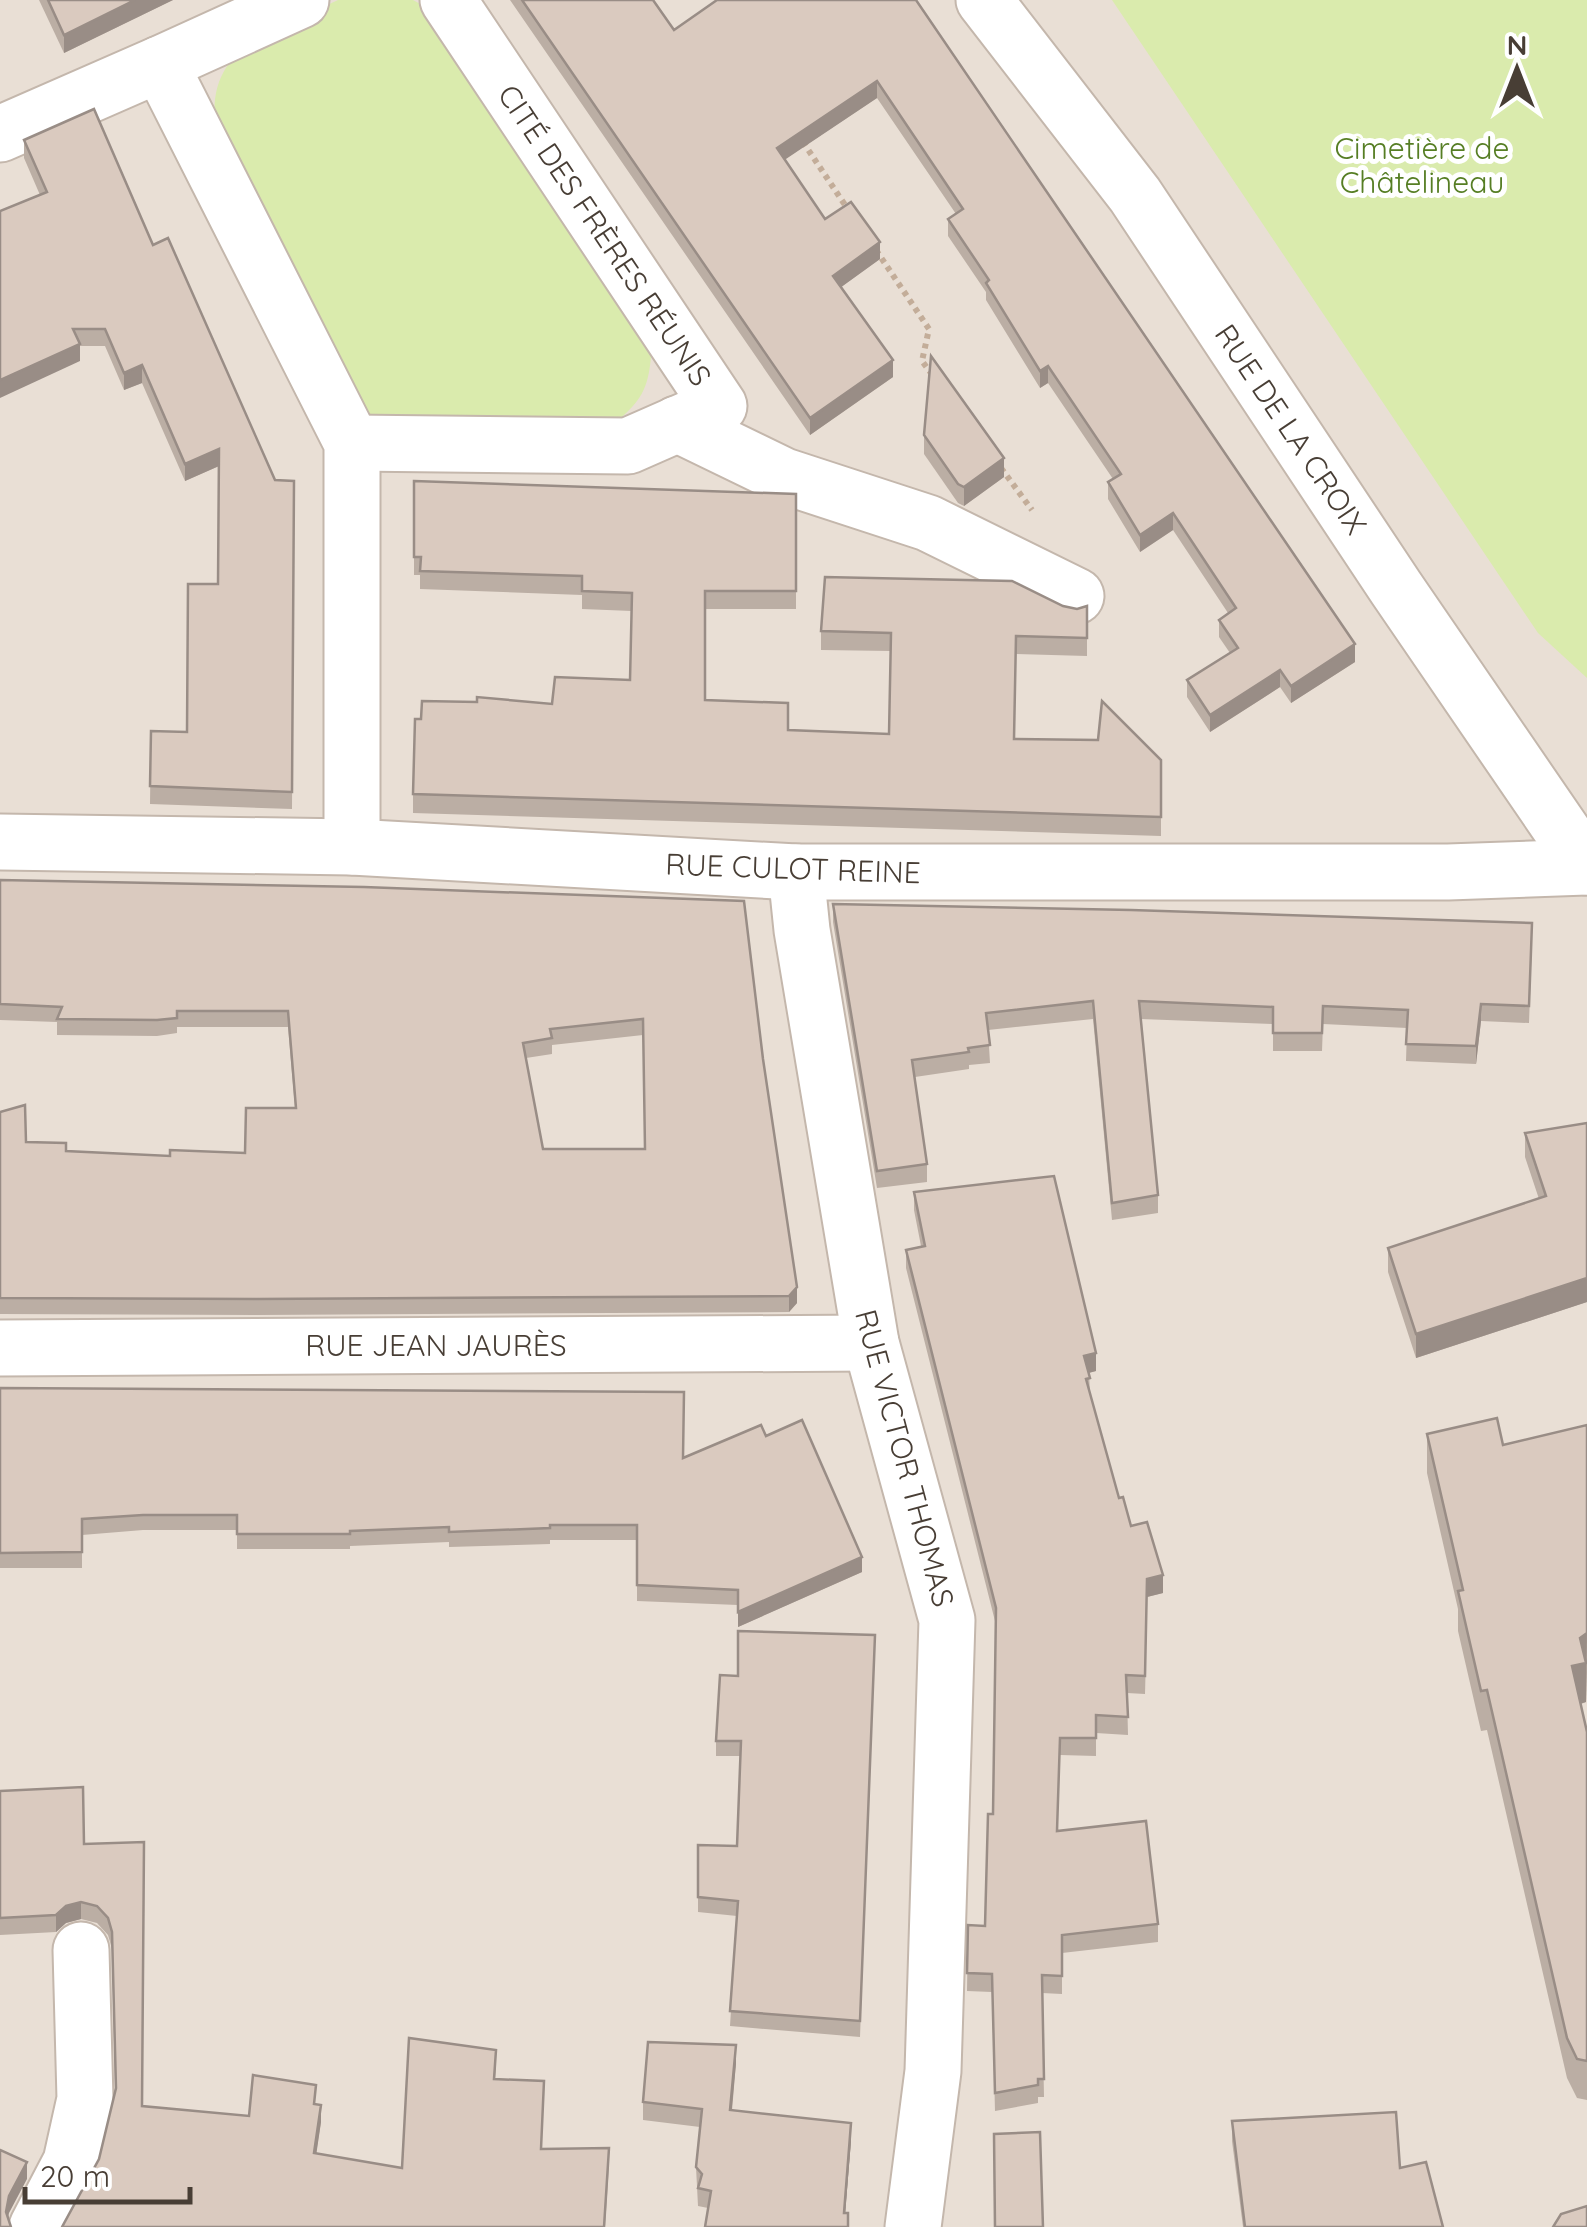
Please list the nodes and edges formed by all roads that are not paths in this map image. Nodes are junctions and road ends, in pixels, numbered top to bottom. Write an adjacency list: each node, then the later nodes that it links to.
1 (301, 0): 4 (street)
2 (448, 0): 6 (street, CITÉ DES FRÈRES RÉUNIS)
3 (984, 0): 11 (street, RUE DE LA CROIX)
4 (160, 64): 5 (street); 7 (street)
5 (0, 134)
6 (677, 424): 7 (street, CITÉ DES FRÈRES RÉUNIS); 8 (street)
7 (352, 444): 10 (street)
8 (1076, 596)
9 (0, 842): 10 (street, RUE CULOT REINE)
10 (352, 848): 12 (street, RUE CULOT REINE)
11 (1587, 867): 12 (street, RUE CULOT REINE)
12 (796, 872): 13 (street, RUE VICTOR THOMAS)
13 (872, 1343): 14 (street, RUE JEAN JAURÈS); 17 (street, RUE VICTOR THOMAS)
14 (0, 1348)
15 (80, 1950): 16 (street)
16 (37, 2227)
17 (913, 2227)

